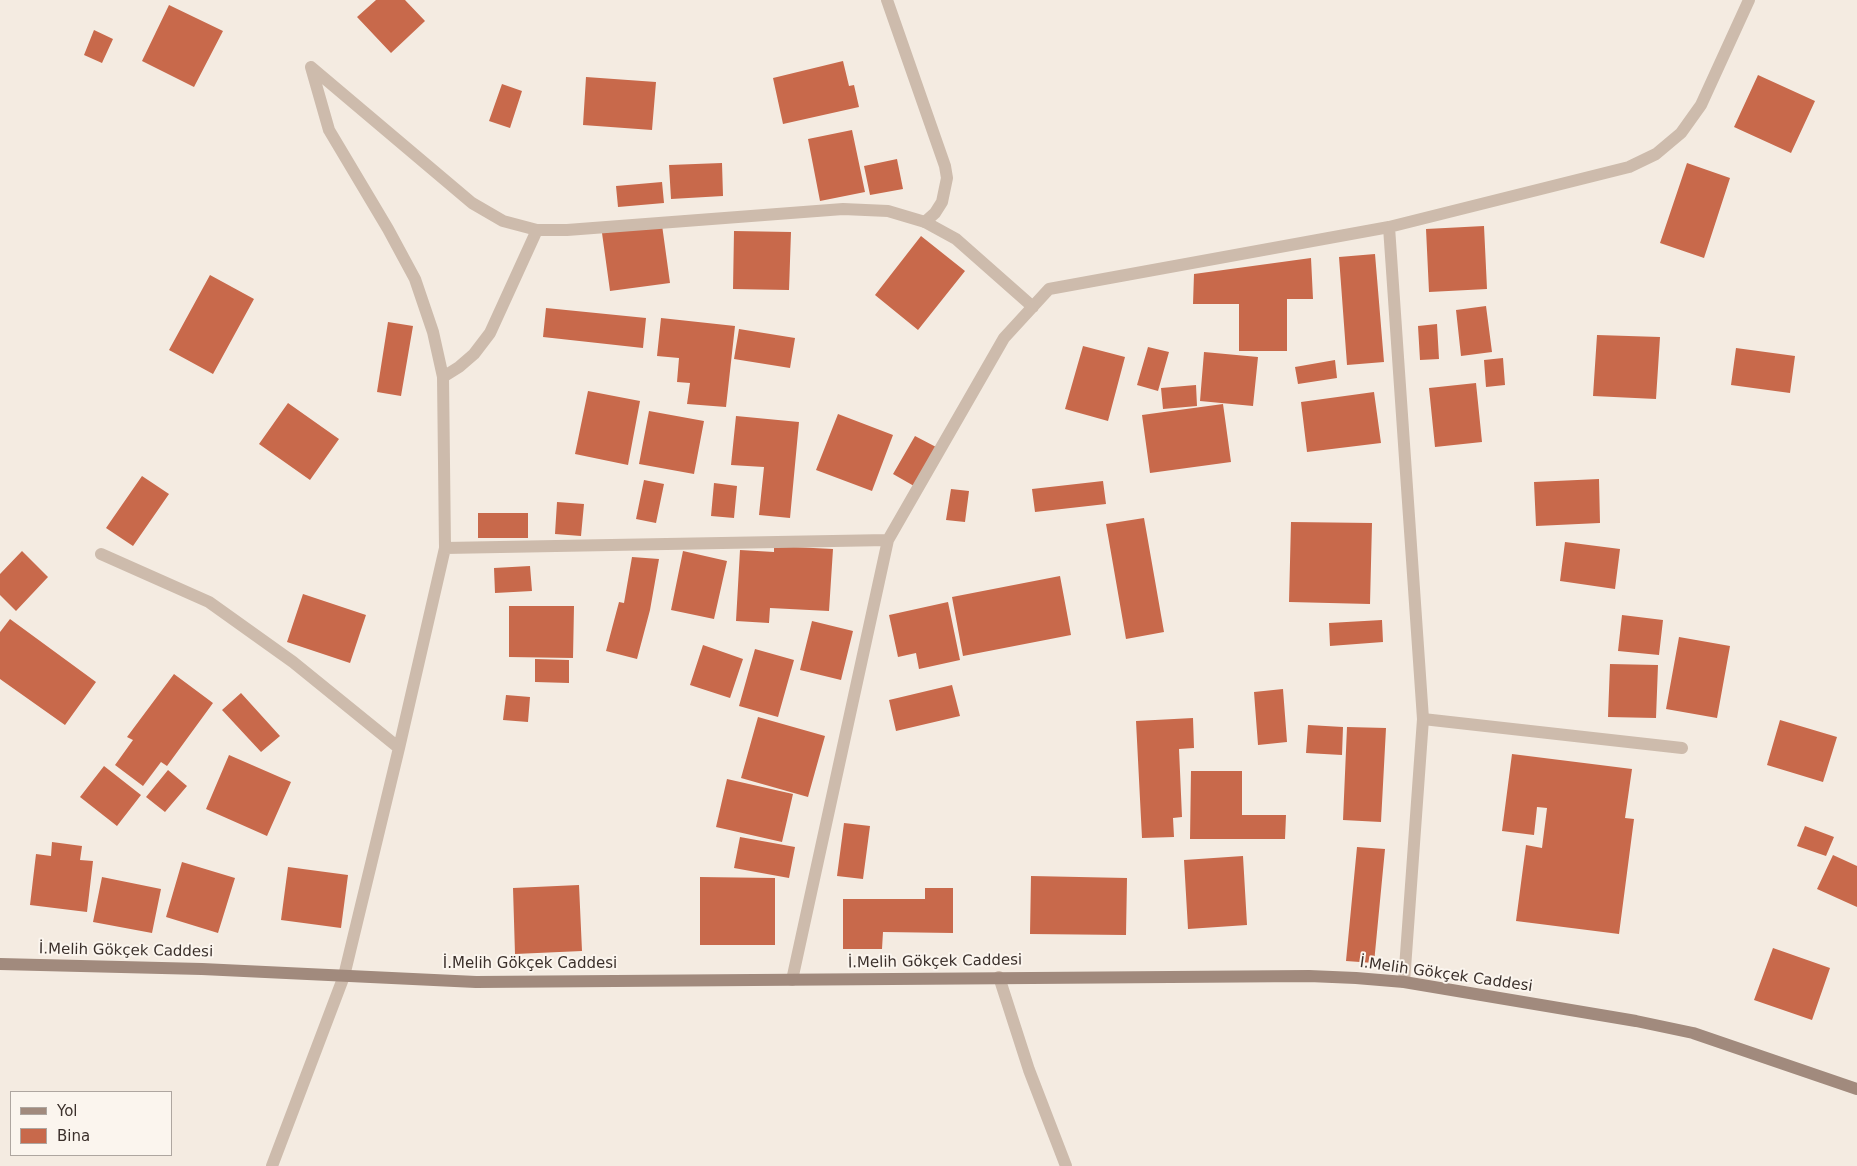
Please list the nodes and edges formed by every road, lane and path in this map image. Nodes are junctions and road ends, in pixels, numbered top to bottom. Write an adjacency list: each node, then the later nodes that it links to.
1 (887, 0): 3 (street)
2 (1749, 0): 4 (street)
3 (925, 222): 5 (street); 6 (street)
4 (1389, 227): 6 (street); 11 (street)
5 (537, 230): 7 (street); 7 (street)
6 (1033, 306): 8 (street)
7 (443, 377): 9 (street)
8 (888, 540): 9 (street); 17 (street)
9 (445, 548): 12 (street)
10 (101, 554): 12 (street)
11 (1423, 719): 13 (street); 18 (street)
12 (399, 748): 15 (street)
13 (1682, 748)
14 (0, 964): 15 (street, İ.Melih Gökçek Caddesi)
15 (344, 976): 17 (street, İ.Melih Gökçek Caddesi); 20 (street)
16 (999, 977): 17 (street, İ.Melih Gökçek Caddesi); 18 (street, İ.Melih Gökçek Caddesi); 21 (street)
17 (792, 980)
18 (1404, 982): 19 (street, İ.Melih Gökçek Caddesi)
19 (1857, 1088)
20 (272, 1166)
21 (1066, 1166)

